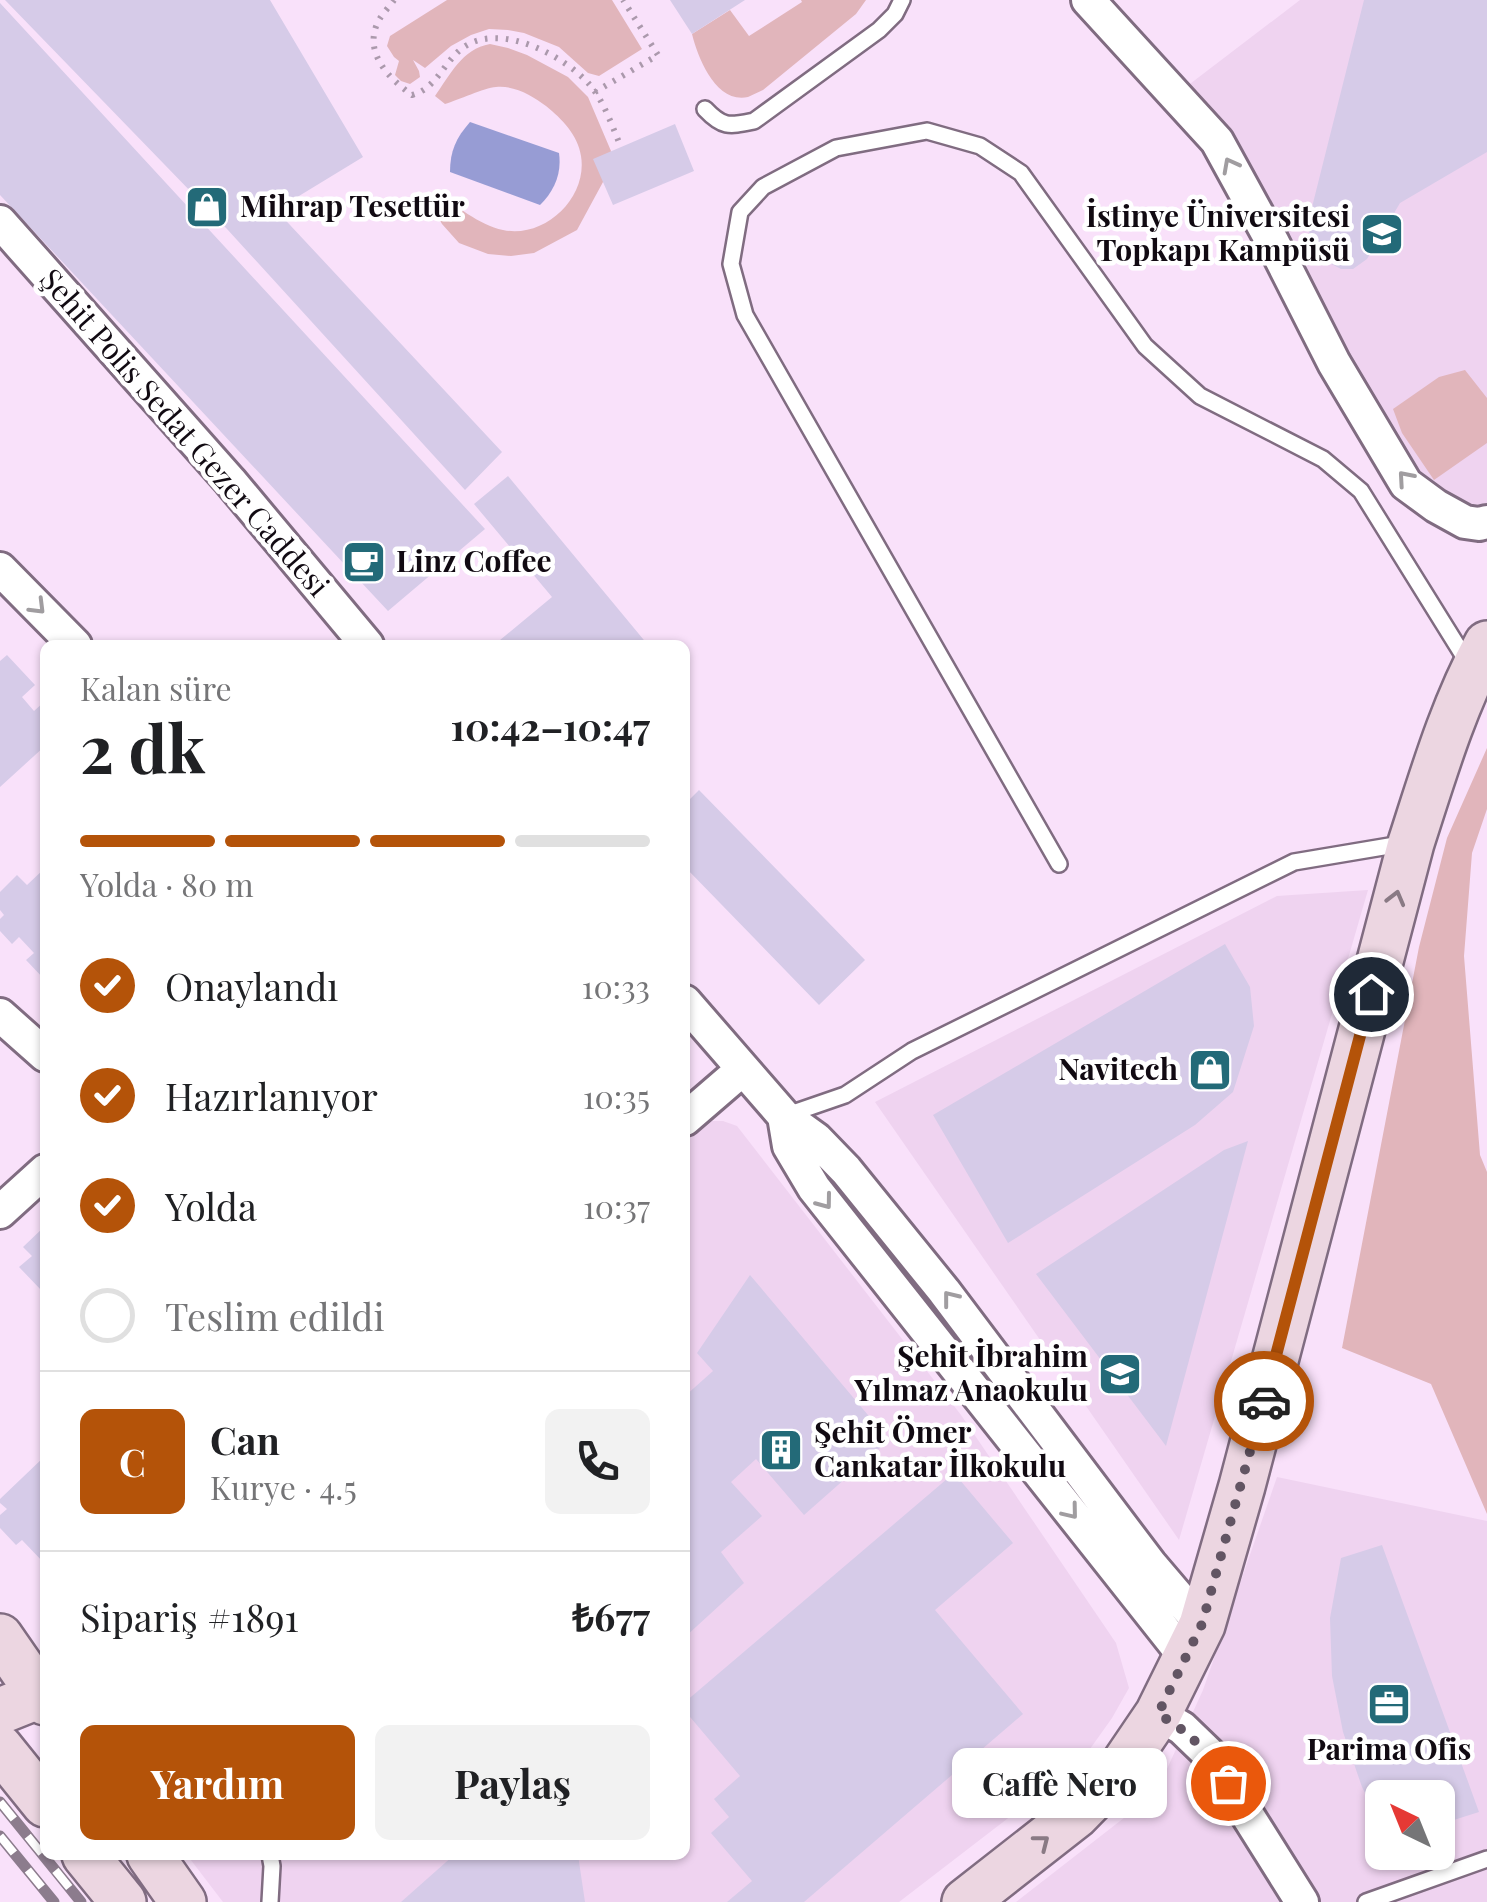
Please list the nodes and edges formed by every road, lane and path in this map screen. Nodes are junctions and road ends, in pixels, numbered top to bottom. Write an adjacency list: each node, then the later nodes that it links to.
1 (394, 0): 5 (path)
2 (622, 0): 5 (path)
3 (902, 0): 6 (lane)
4 (1088, 0): 9 (street, one-way to 4)
5 (595, 92): 7 (path)
6 (705, 109)
7 (621, 147)
8 (0, 222): 12 (street, Şehit Polis Sedat Gezer Caddesi)
9 (1487, 522)
10 (0, 569): 11 (street, one-way to 11)
11 (70, 640)
12 (363, 640)
13 (1480, 657): 14 (main road); 15 (lane)
14 (1411, 842): 21 (lane); 25 (main road, one-way to 14)
15 (1059, 864)
16 (690, 1008): 19 (street)
17 (0, 1015): 18 (street)
18 (40, 1047)
19 (744, 1069): 20 (street); 21 (street)
20 (690, 1115)
21 (784, 1116): 25 (street)
22 (40, 1176): 23 (street)
23 (0, 1212)
24 (0, 1637): 26 (main road)
25 (1194, 1641): 27 (main road)
26 (35, 1699)
27 (1158, 1714): 37 (main road, one-way to 27); 38 (street)
28 (0, 1748): 29 (main road)
29 (40, 1798)
30 (1487, 1859): 39 (lane)
31 (89, 1860): 34 (main road)
32 (154, 1860): 35 (main road)
33 (271, 1860): 36 (lane)
34 (122, 1902)
35 (183, 1902)
36 (270, 1902)
37 (966, 1902)
38 (1302, 1902)
39 (1366, 1902)

